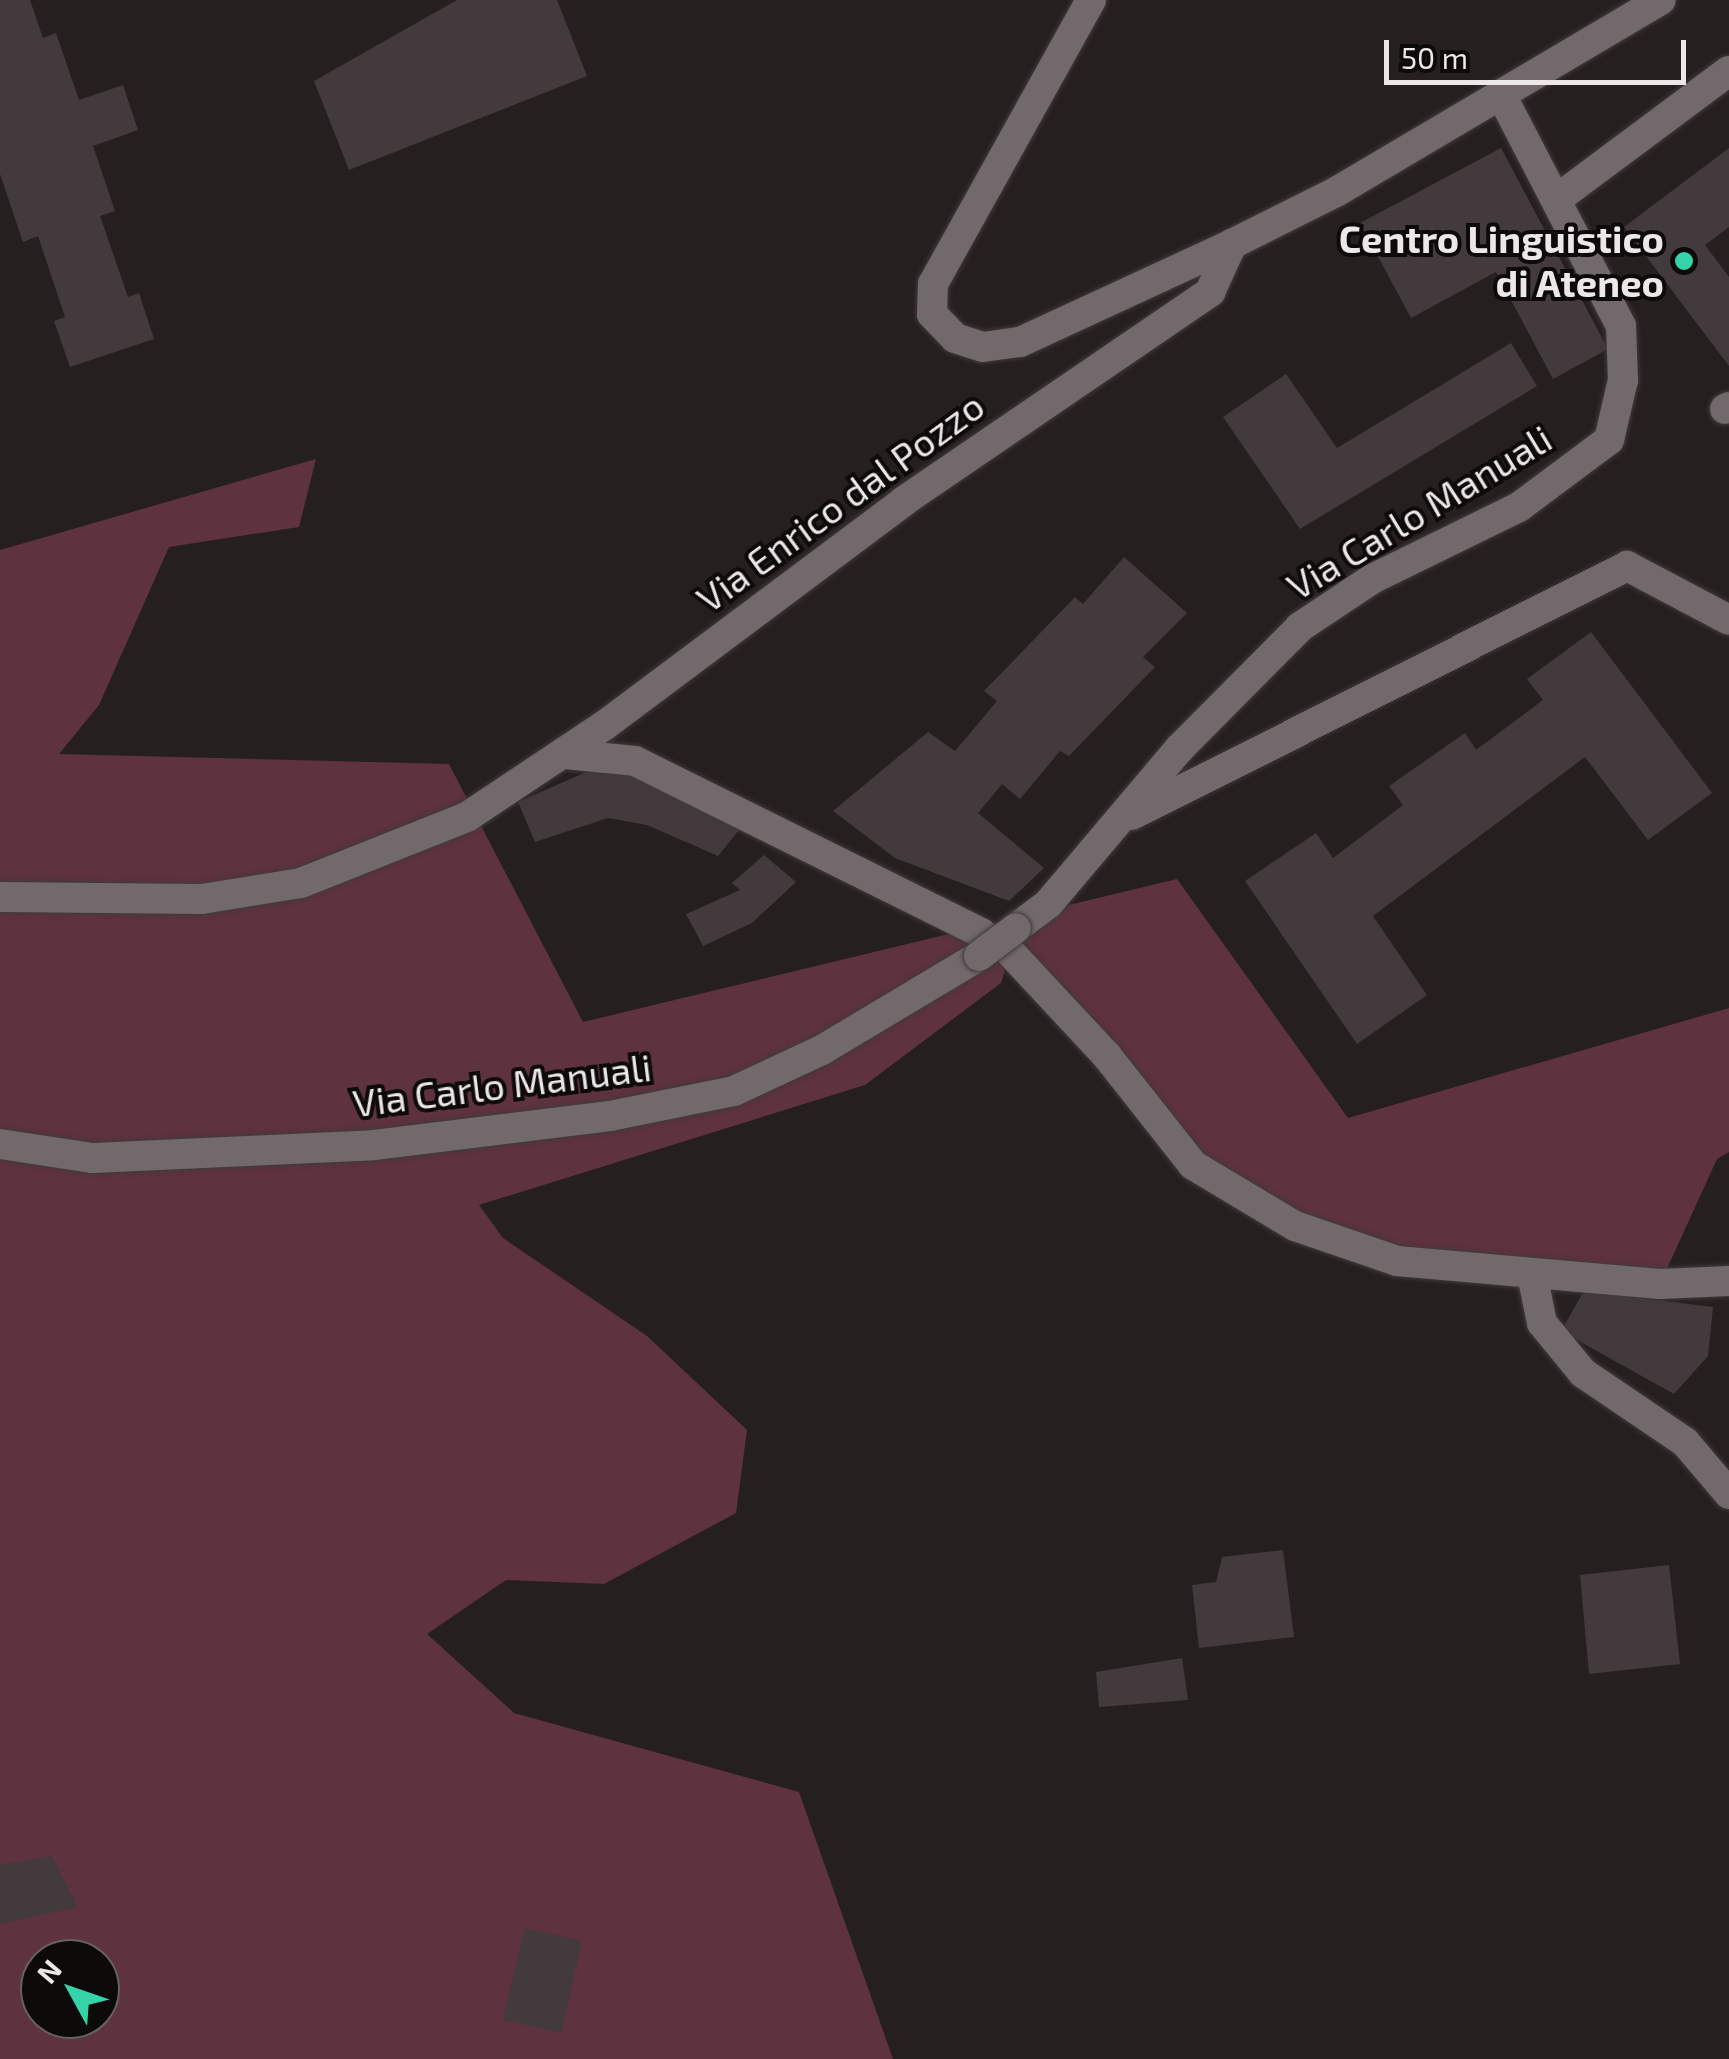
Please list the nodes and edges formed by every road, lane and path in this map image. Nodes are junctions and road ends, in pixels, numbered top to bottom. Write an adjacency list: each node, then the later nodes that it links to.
1 (1091, 0): 6 (street)
2 (1661, 0): 4 (street)
3 (1729, 71): 5 (street)
4 (1502, 96): 5 (street, Via Carlo Manuali); 6 (street)
5 (1557, 199): 9 (street, Via Carlo Manuali)
6 (1232, 244): 8 (street, Via Enrico dal Pozzo)
7 (1729, 620): 9 (street)
8 (566, 754): 10 (street, Via Enrico dal Pozzo); 12 (street)
9 (1125, 818): 11 (street, Via Carlo Manuali)
10 (0, 897)
11 (1013, 940): 12 (street, Via Carlo Manuali, bridge); 14 (street)
12 (981, 944): 13 (street, Via Carlo Manuali)
13 (0, 1144)
14 (1532, 1274): 15 (street); 16 (street)
15 (1729, 1281)
16 (1729, 1494)

